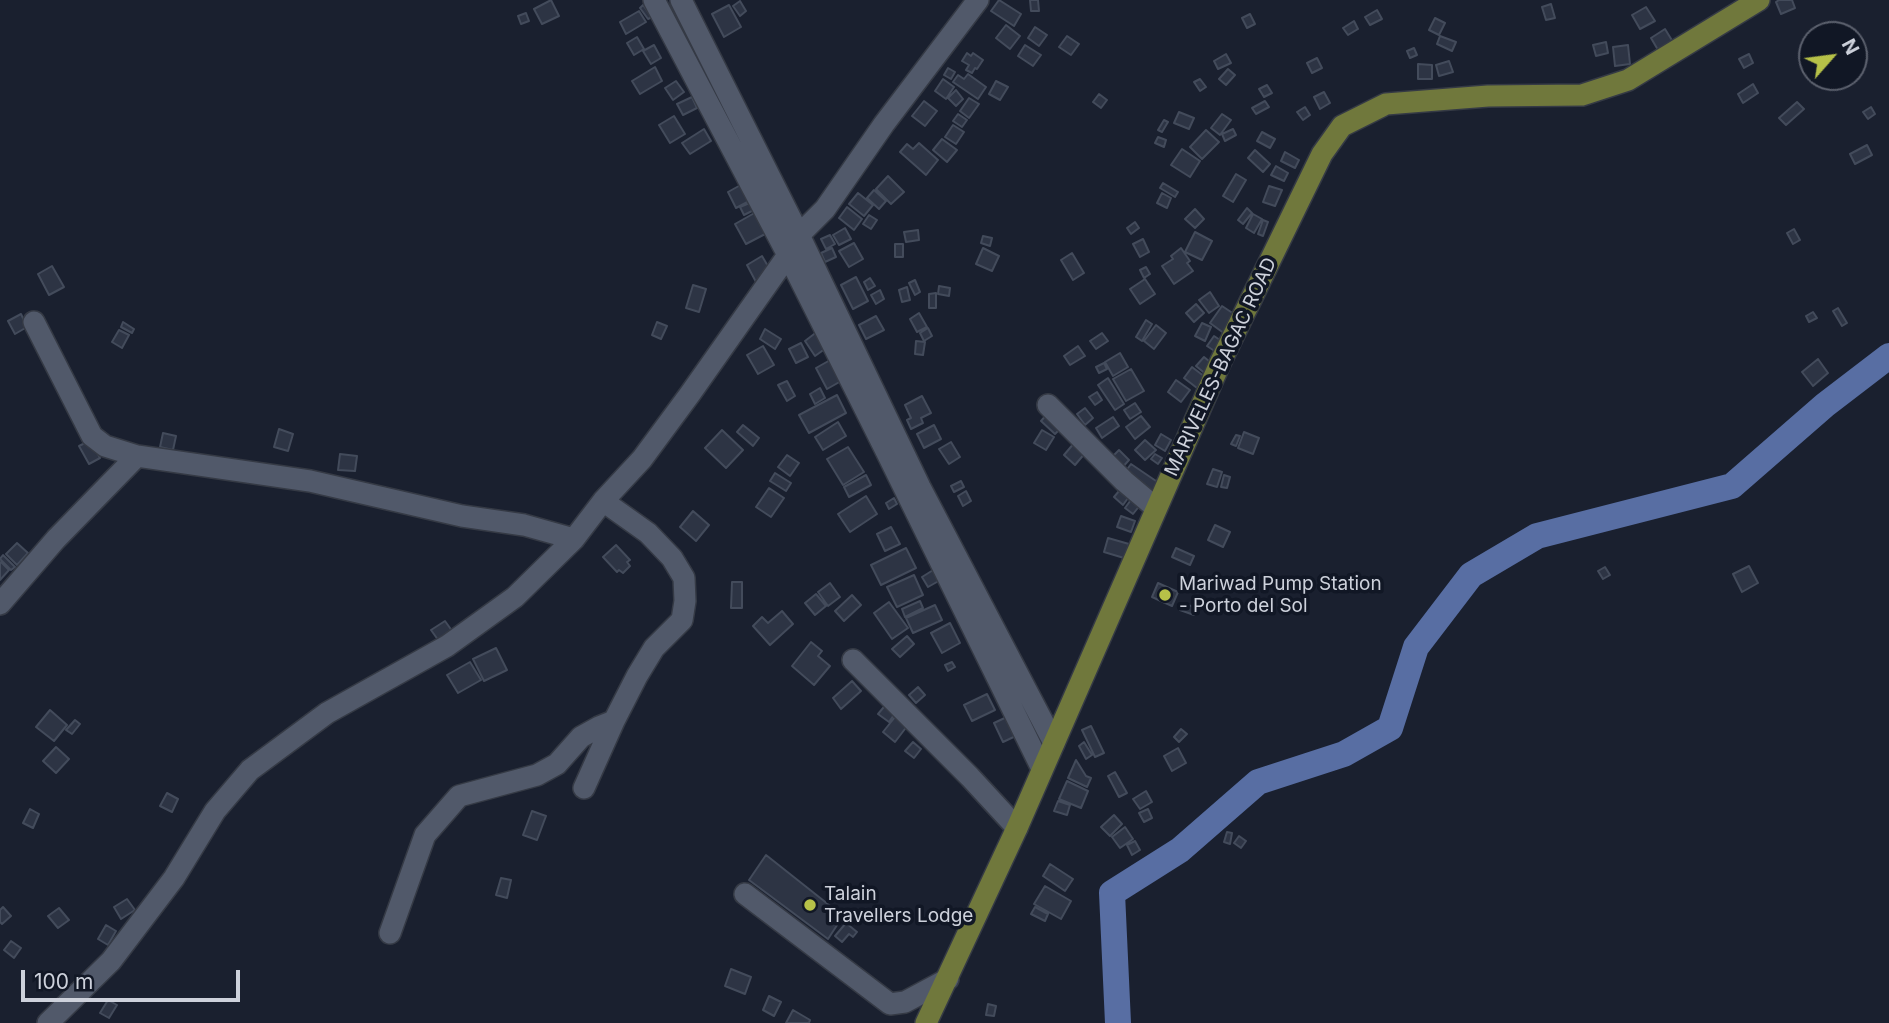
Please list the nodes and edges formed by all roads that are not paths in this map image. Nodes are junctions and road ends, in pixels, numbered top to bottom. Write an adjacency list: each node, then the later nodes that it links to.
1 (654, 0): 6 (street)
2 (681, 0): 5 (street)
3 (978, 0): 5 (street)
4 (1759, 0): 11 (main road, MARIVELES-BAGAC ROAD)
5 (799, 235): 6 (street); 16 (street)
6 (788, 255): 10 (street); 17 (street)
7 (34, 322): 9 (street)
8 (1048, 405): 11 (street)
9 (137, 456): 12 (street); 13 (street)
10 (603, 501): 12 (street); 15 (street)
11 (1156, 508): 16 (main road, MARIVELES-BAGAC ROAD)
12 (574, 539): 23 (street)
13 (0, 604)
14 (853, 660): 19 (street)
15 (614, 722): 18 (street); 21 (street)
16 (1054, 743): 17 (main road, MARIVELES-BAGAC ROAD)
17 (1042, 769): 19 (main road, MARIVELES-BAGAC ROAD)
18 (584, 788)
19 (1017, 828): 22 (main road, MARIVELES-BAGAC ROAD)
20 (745, 894): 22 (street)
21 (390, 933)
22 (948, 979): 24 (main road, MARIVELES-BAGAC ROAD)
23 (48, 1023)
24 (926, 1023)

